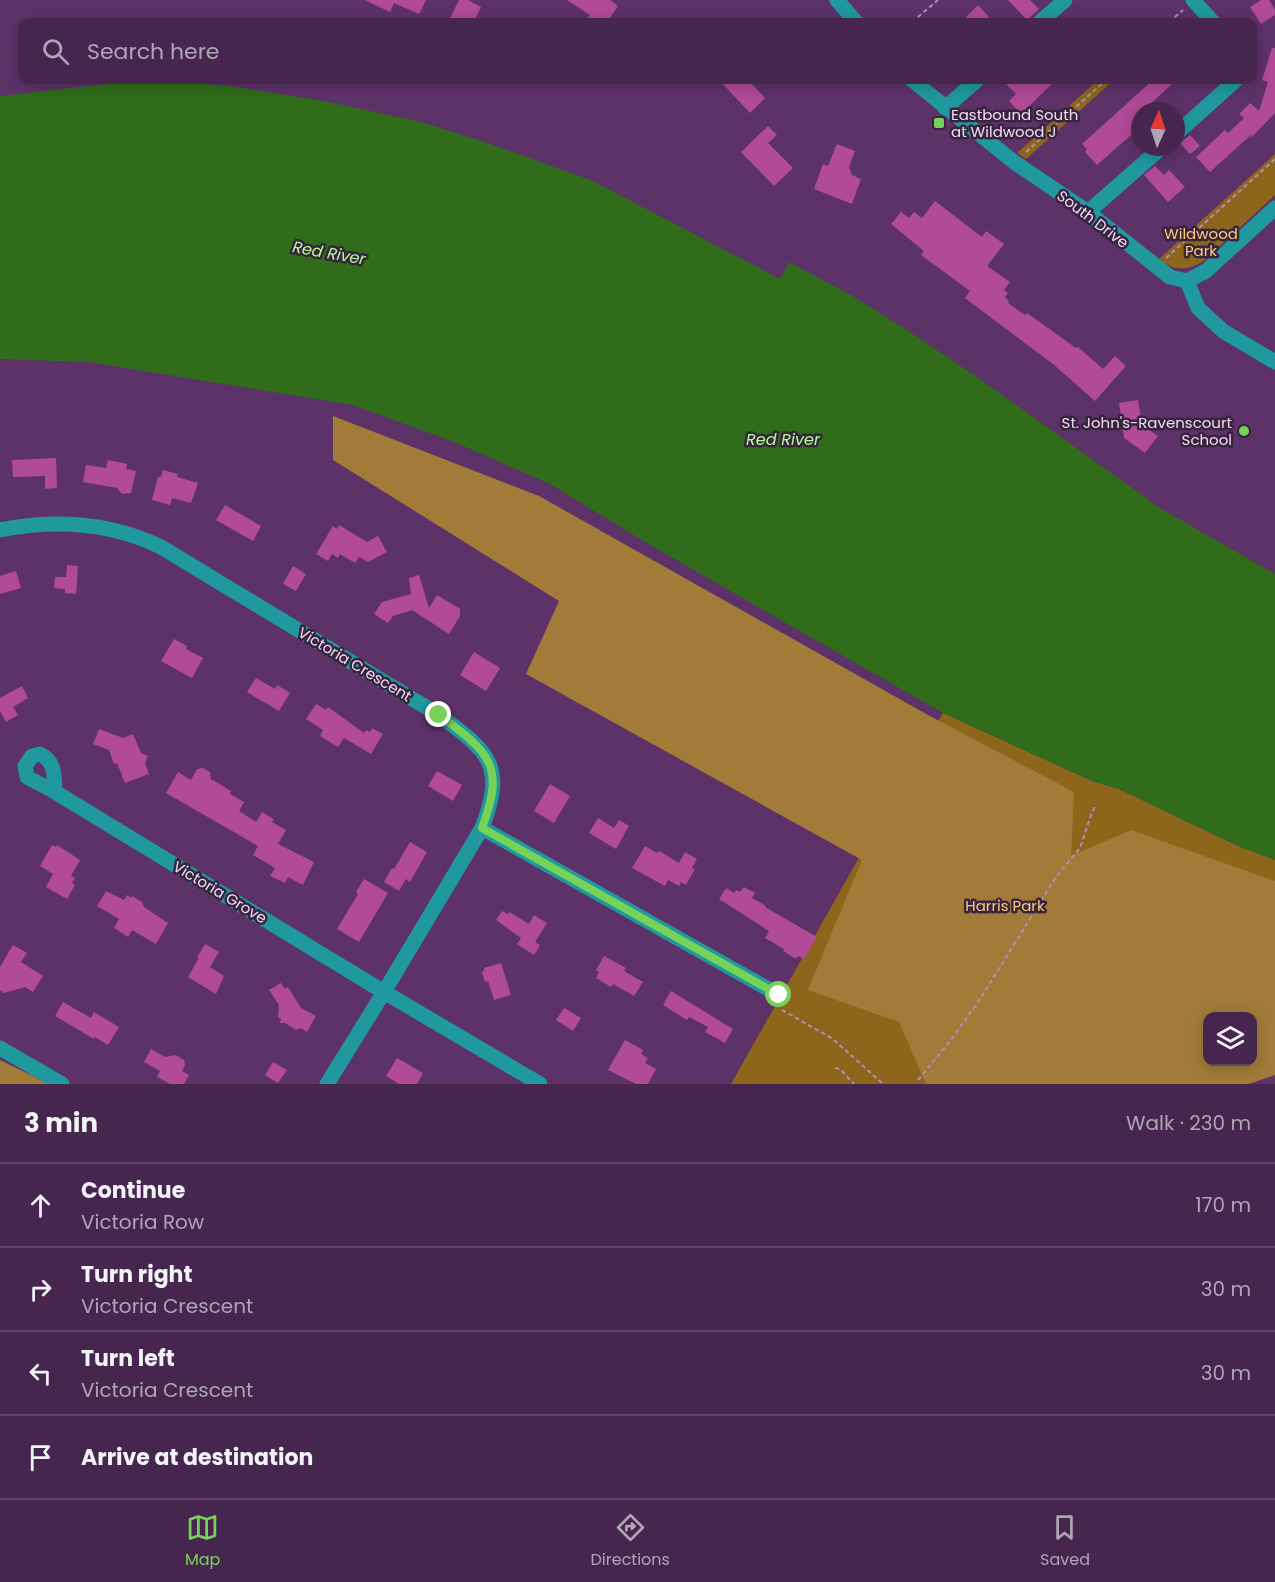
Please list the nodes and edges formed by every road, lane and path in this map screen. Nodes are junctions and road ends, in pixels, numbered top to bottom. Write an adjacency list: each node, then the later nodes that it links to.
1 (837, 0): 5 (street)
2 (938, 0): 6 (path)
3 (1065, 0): 7 (street)
4 (1193, 0): 8 (path); 9 (street)
5 (853, 18)
6 (917, 18)
7 (1045, 18)
8 (1173, 18)
9 (1209, 18)
10 (917, 84): 14 (street, South Drive)
11 (972, 84): 14 (street)
12 (1102, 84): 18 (path)
13 (1232, 84): 15 (street)
14 (945, 108): 18 (street, South Drive)
15 (1185, 126)
16 (1152, 156): 20 (street)
17 (1275, 159): 21 (path)
18 (1014, 162): 20 (street, South Drive)
19 (1275, 208): 22 (street)
20 (1089, 212): 21 (street, South Drive)
21 (1155, 267): 22 (street, South Drive)
22 (1187, 281): 23 (street)
23 (1275, 362)
24 (0, 530): 27 (street, Victoria Crescent)
25 (55, 792): 28 (street, Victoria Grove)
26 (1096, 804): 32 (path)
27 (482, 828): 28 (street, Victoria Crescent); 29 (street)
28 (384, 992): 34 (street, Victoria Crescent); 35 (street)
29 (779, 995): 37 (path)
30 (0, 1047): 33 (street)
31 (835, 1068): 36 (path)
32 (918, 1080)
33 (62, 1084)
34 (327, 1084)
35 (540, 1084)
36 (854, 1084)
37 (883, 1084)

